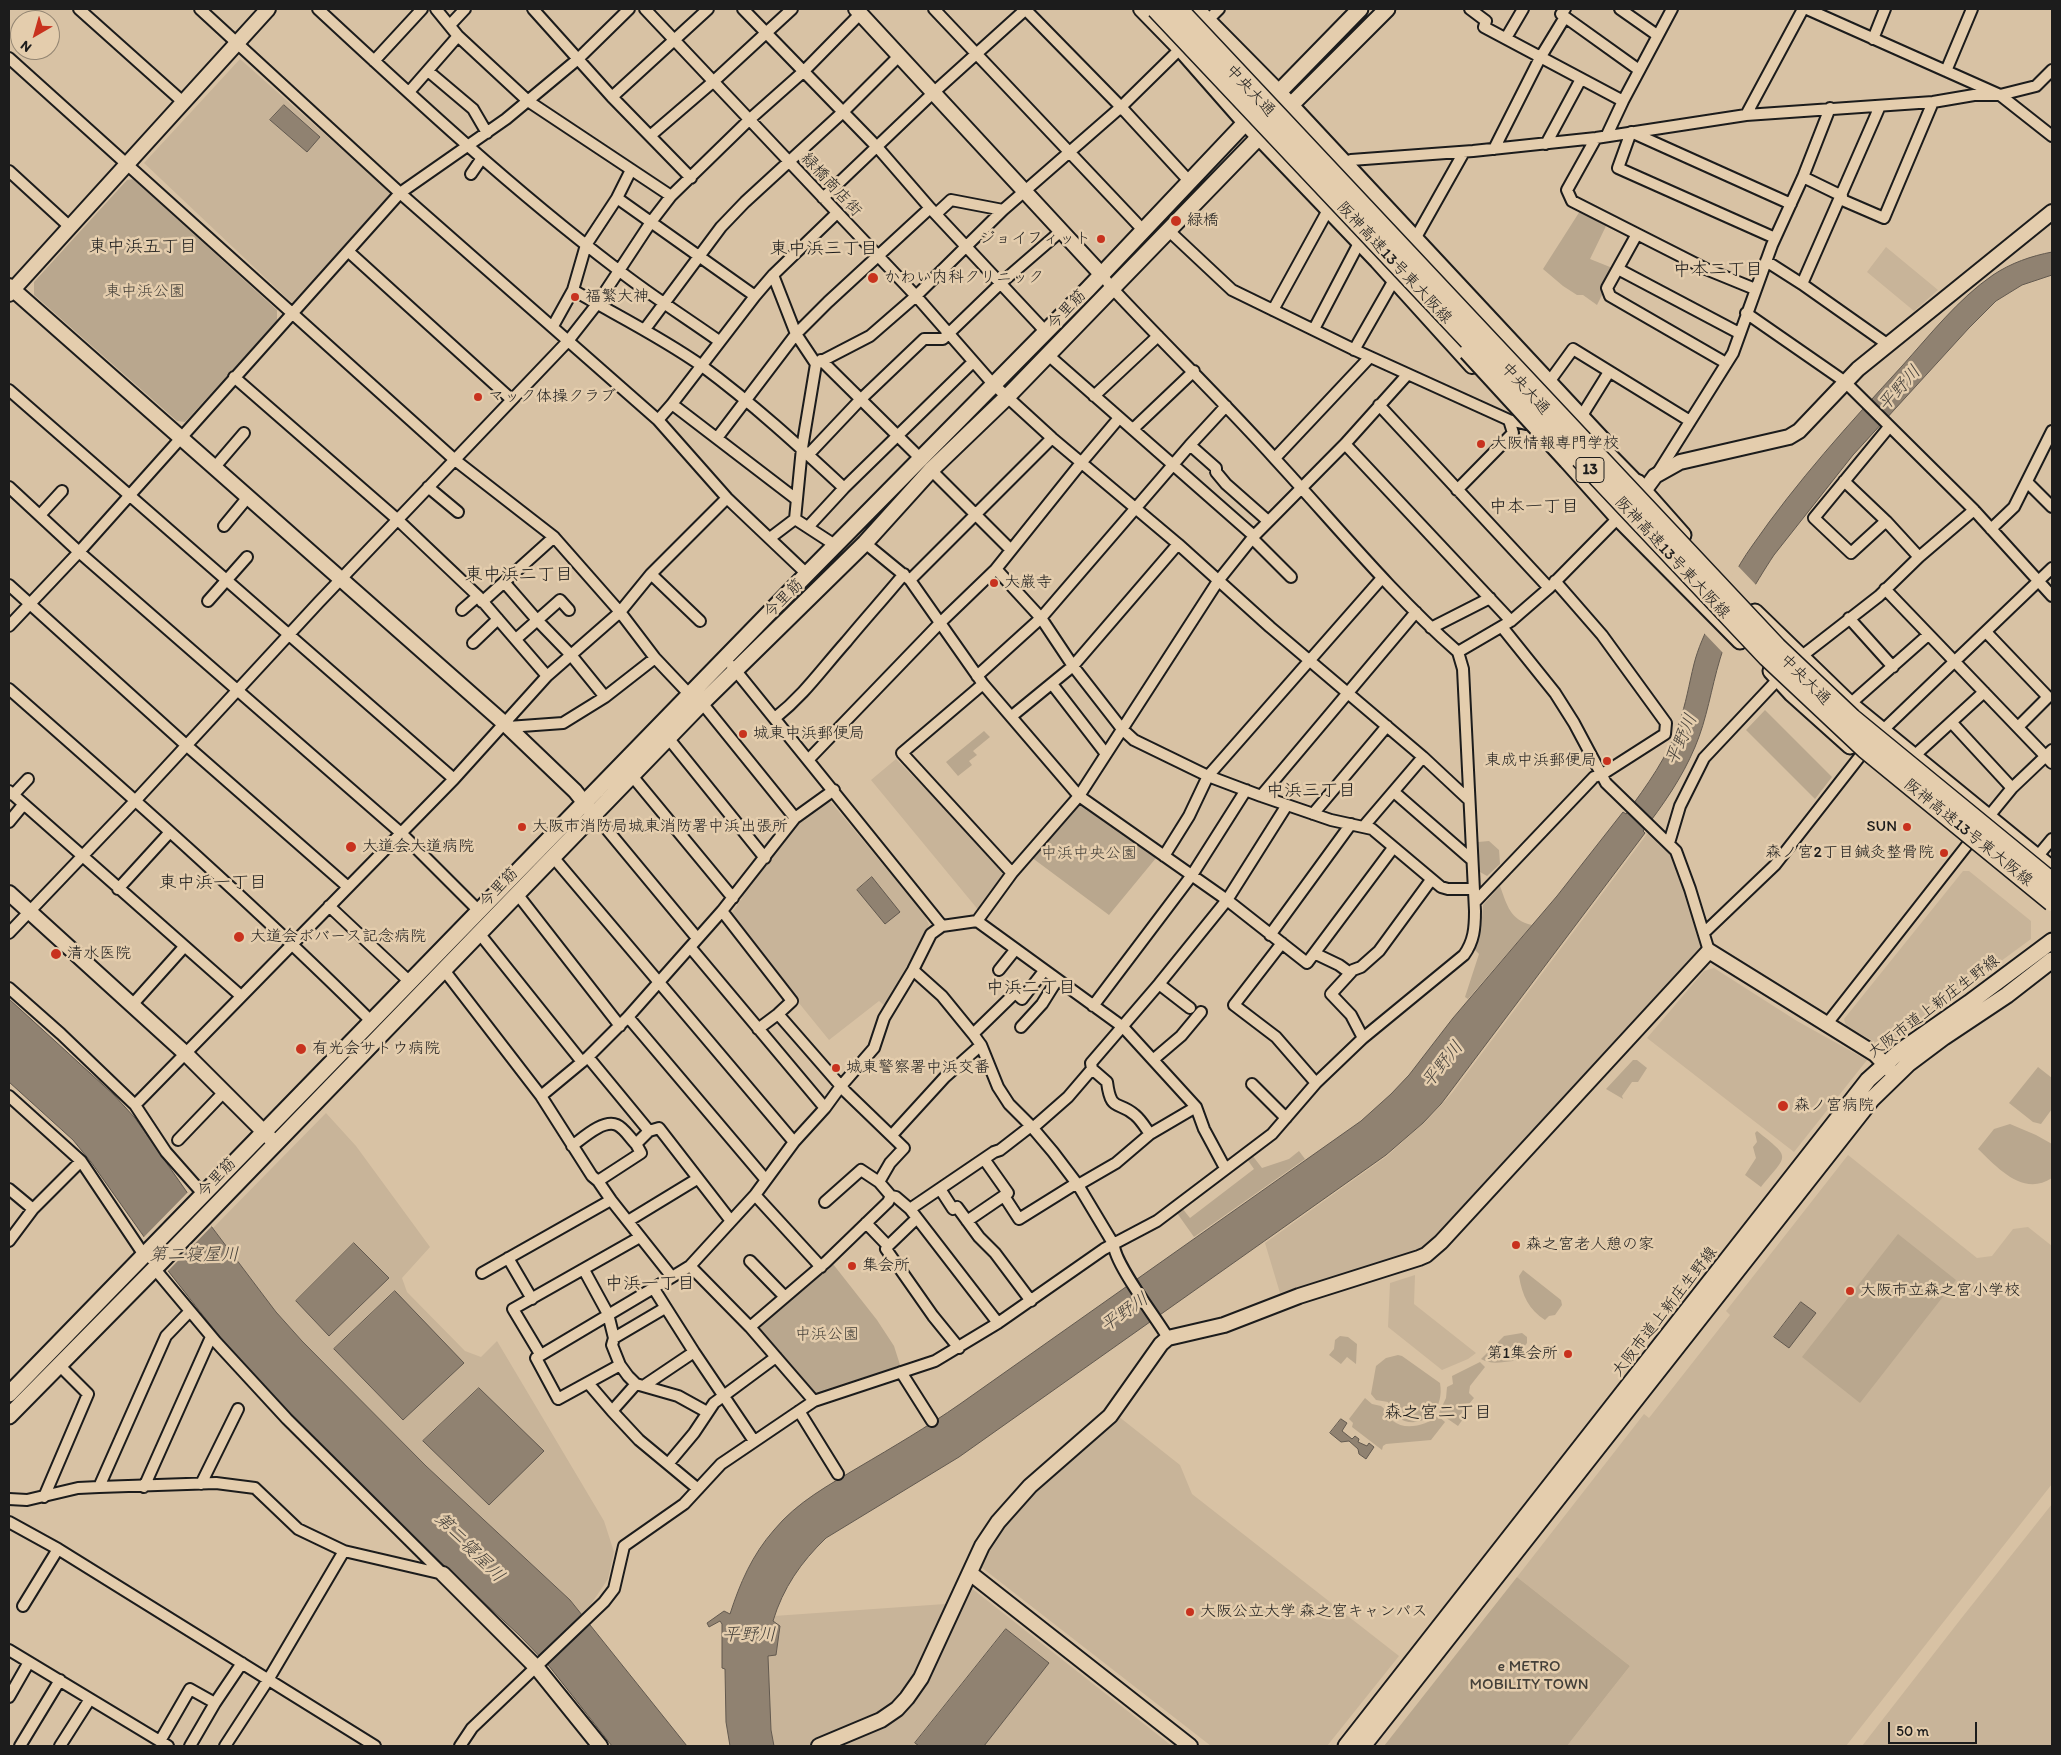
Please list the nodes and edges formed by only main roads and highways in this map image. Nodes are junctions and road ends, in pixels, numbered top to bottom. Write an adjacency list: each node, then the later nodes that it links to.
1 (1148, 9): 11 (main road, 中央大通, bridge)
2 (1156, 9): 10 (highway, 阪神高速13号東大阪線 / 13, bridge)
3 (1178, 9): 9 (highway, 阪神高速13号東大阪線 / 13, bridge)
4 (1188, 9): 8 (main road, 中央大通)
5 (1360, 9): 7 (main road, 今里筋)
6 (1387, 9): 7 (main road, 今里筋)
7 (696, 699): 15 (main road, 今里筋); 16 (main road, 今里筋)
8 (2052, 869)
9 (2052, 882)
10 (2052, 902)
11 (2052, 912)
12 (2052, 941): 14 (main road, 大阪市道上新庄生野線)
13 (2052, 960): 14 (main road, 大阪市道上新庄生野線)
14 (1891, 1070): 17 (main road, 大阪市道上新庄生野線); 18 (main road, 大阪市道上新庄生野線)
15 (10, 1391)
16 (9, 1416)
17 (1346, 1746)
18 (1363, 1746)

